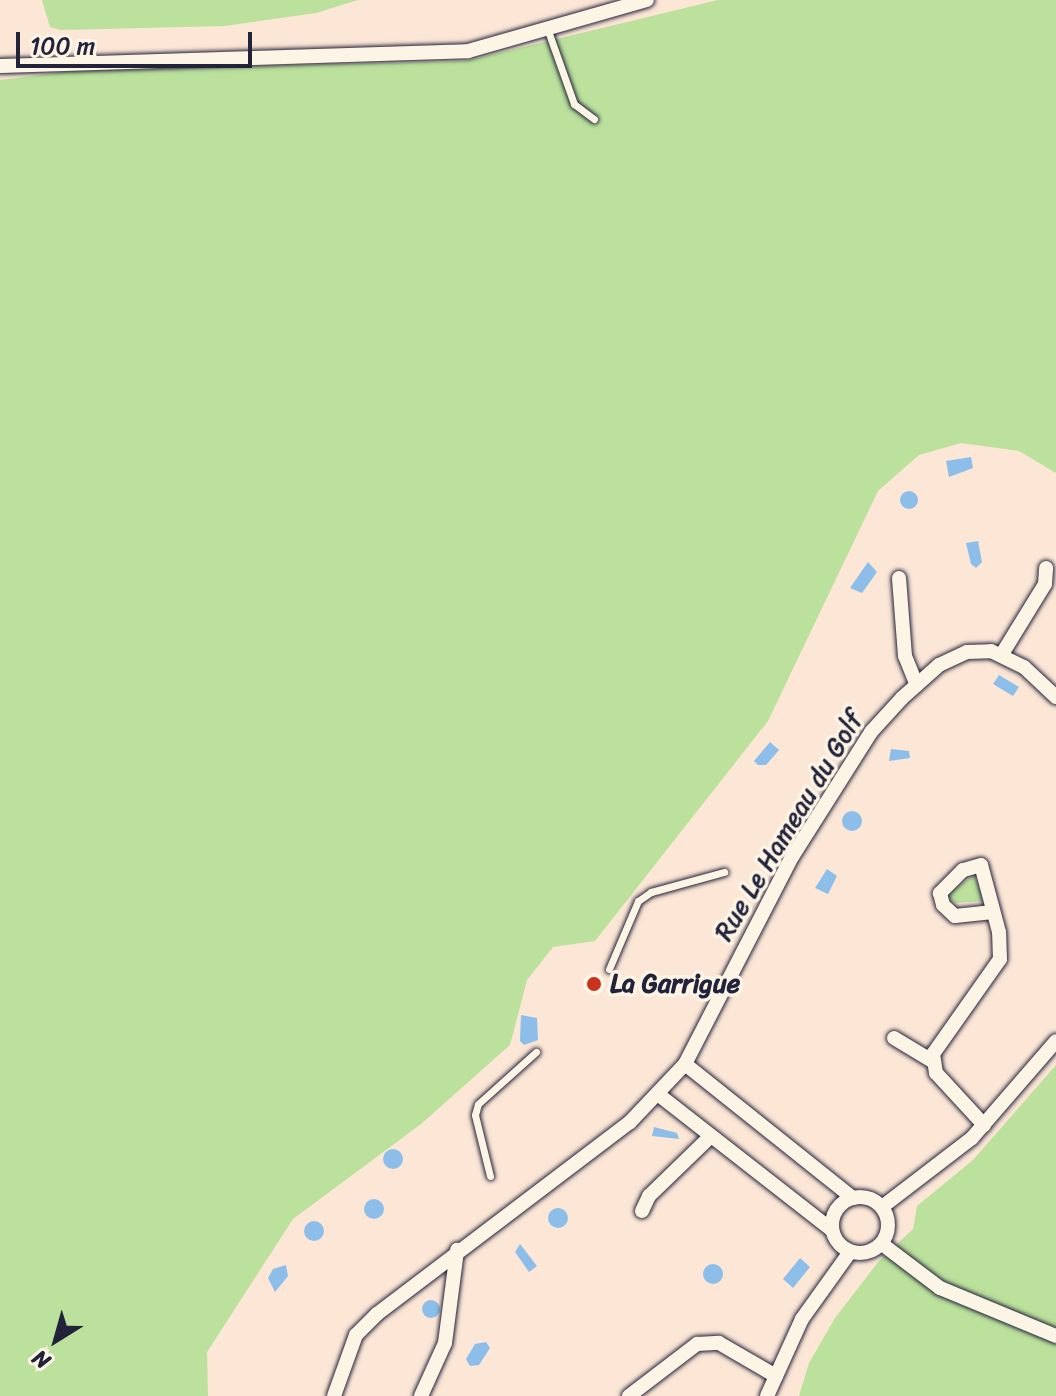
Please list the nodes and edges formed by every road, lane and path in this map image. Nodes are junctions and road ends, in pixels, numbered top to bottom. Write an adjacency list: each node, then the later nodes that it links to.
1 (647, 0): 2 (street)
2 (547, 28): 3 (street); 4 (lane)
3 (0, 66)
4 (594, 119)
5 (1046, 568): 7 (street)
6 (899, 578): 8 (street)
7 (1002, 654): 8 (street, Rue Le Hameau du Golf); 9 (street)
8 (917, 685): 17 (street, Rue Le Hameau du Golf)
9 (1056, 697)
10 (724, 872): 12 (lane)
11 (993, 912): 16 (street)
12 (609, 969)
13 (894, 1038): 16 (street)
14 (1056, 1041): 19 (street)
15 (536, 1052): 21 (lane)
16 (934, 1062): 19 (street)
17 (685, 1064): 18 (street, Rue Le Hameau du Golf); 22 (street)
18 (659, 1095): 20 (street); 27 (street, Rue Le Hameau du Golf)
19 (984, 1125): 23 (street)
20 (711, 1136): 24 (street); 25 (street)
21 (490, 1176)
22 (853, 1198): 23 (street); 25 (street)
23 (882, 1207): 26 (street)
24 (642, 1211)
25 (832, 1230): 28 (street)
26 (882, 1244): 28 (street); 29 (street)
27 (457, 1250): 31 (street, Rue Le Hameau du Golf); 32 (street)
28 (850, 1252): 30 (street)
29 (1056, 1336)
30 (776, 1376): 33 (street); 34 (street)
31 (334, 1396)
32 (421, 1396)
33 (629, 1396)
34 (767, 1396)

